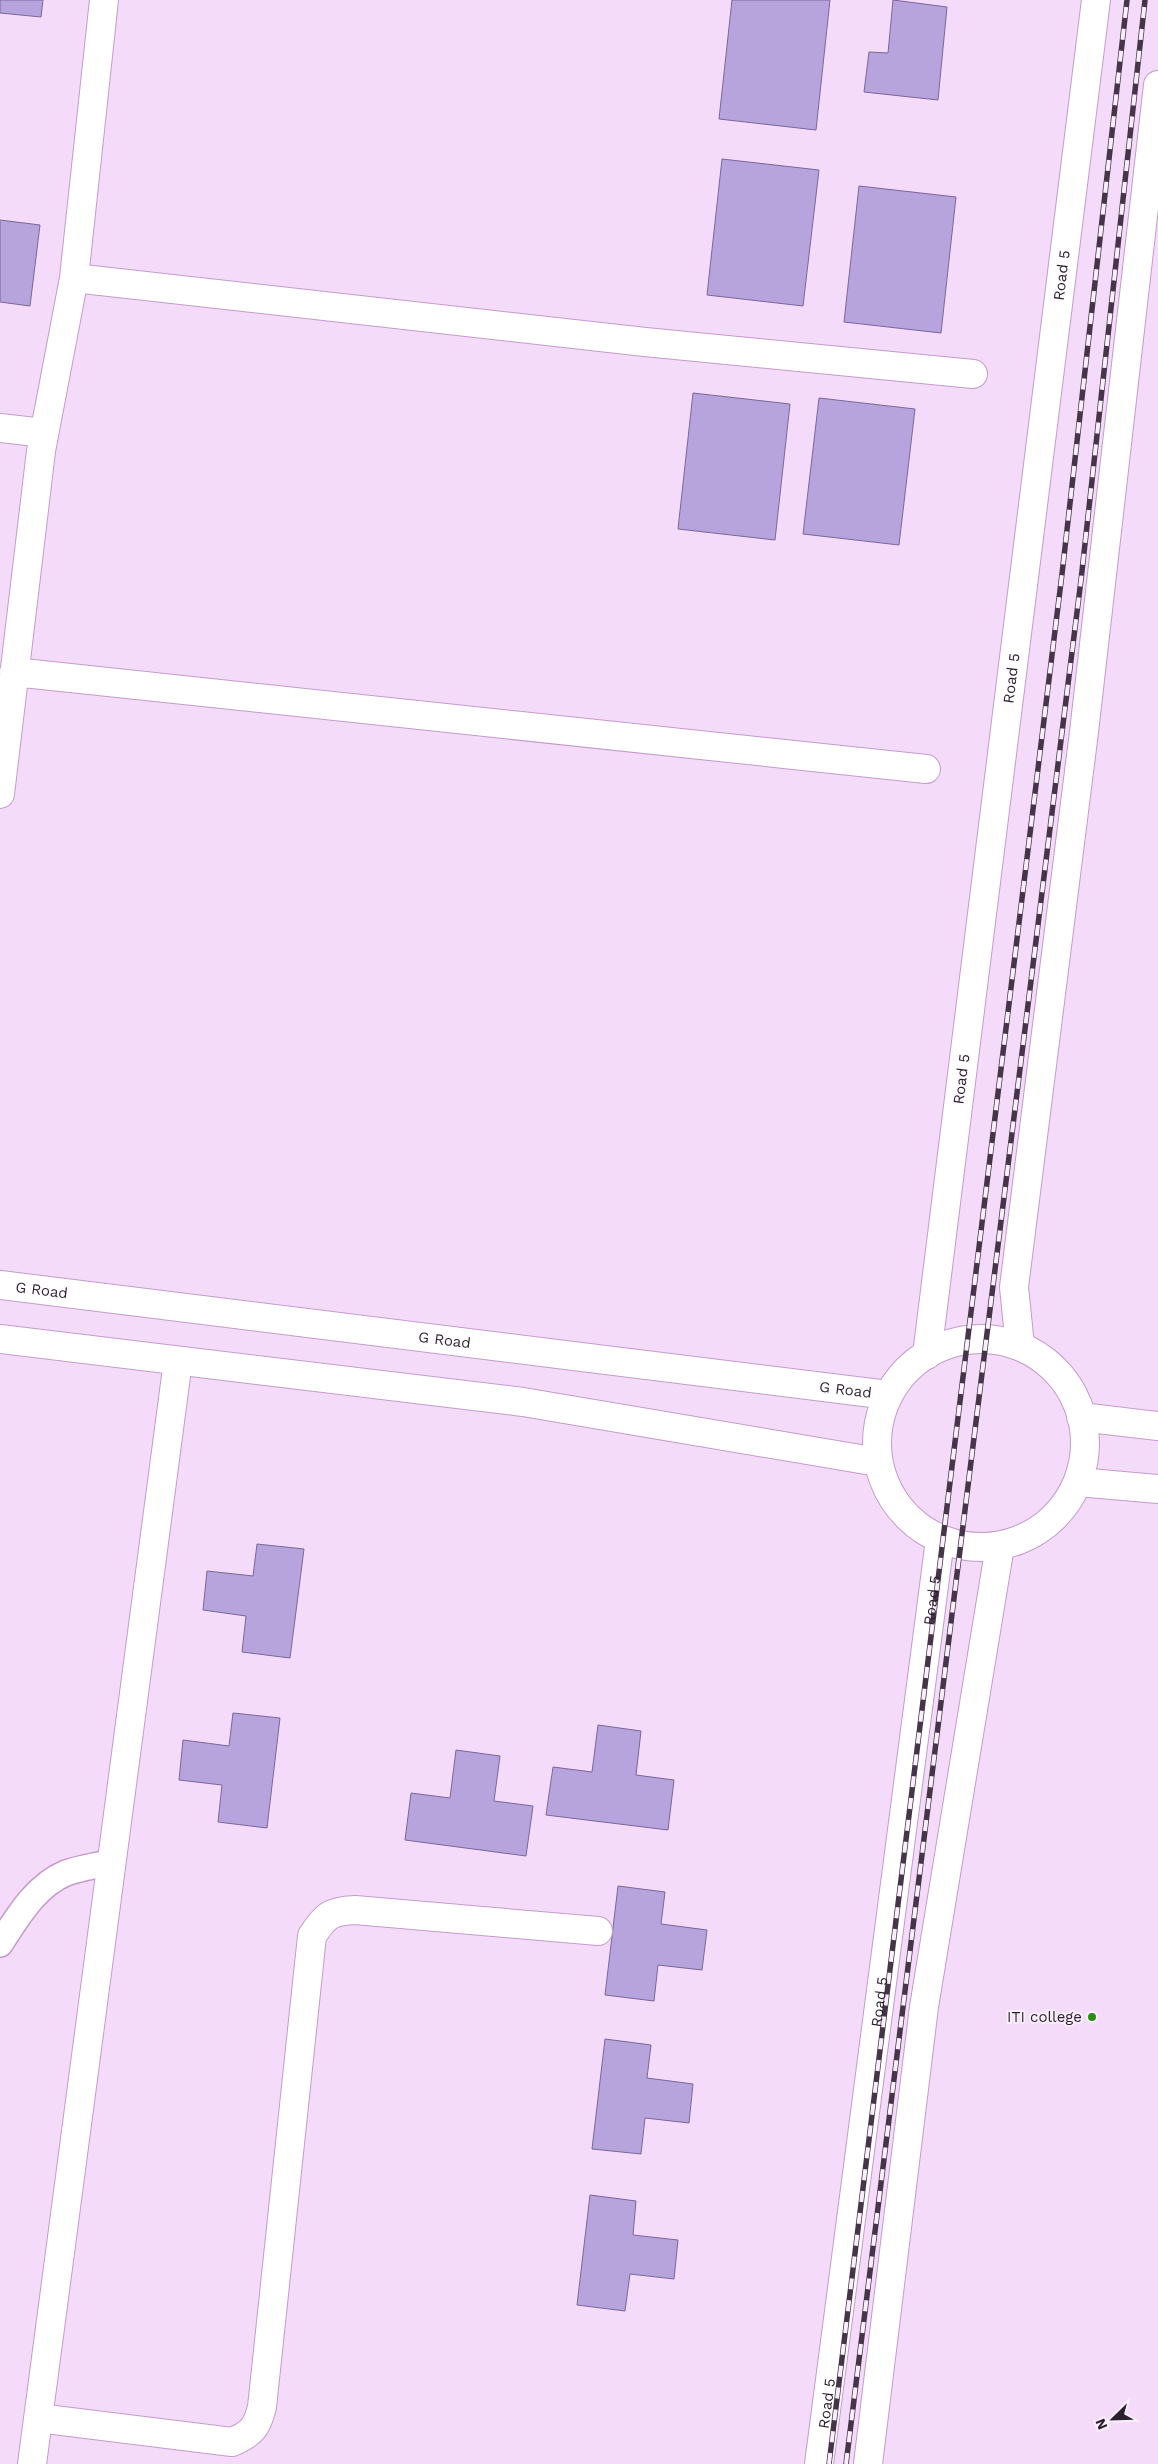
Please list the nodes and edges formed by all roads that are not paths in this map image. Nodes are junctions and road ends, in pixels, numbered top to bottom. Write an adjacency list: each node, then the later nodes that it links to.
1 (104, 0): 4 (street)
2 (1096, 0): 14 (street, Road 5)
3 (1158, 85): 13 (street)
4 (74, 278): 5 (street); 7 (street)
5 (973, 374)
6 (0, 428): 7 (street)
7 (44, 433): 8 (street)
8 (14, 672): 9 (street); 10 (street)
9 (926, 769)
10 (0, 794)
11 (0, 1285): 16 (street, G Road)
12 (0, 1339): 15 (street)
13 (1020, 1346): 14 (street); 17 (street)
14 (926, 1355): 16 (street)
15 (178, 1361): 19 (street); 24 (street)
16 (888, 1395): 19 (street)
17 (1081, 1417): 18 (street); 20 (street)
18 (1158, 1426)
19 (878, 1462): 22 (street)
20 (1078, 1482): 21 (street); 23 (street)
21 (1158, 1489)
22 (940, 1540): 23 (street); 30 (street, Road 5)
23 (1000, 1546): 31 (street)
24 (111, 1862): 26 (lane); 27 (street)
25 (598, 1931): 28 (street)
26 (0, 1944)
27 (38, 2418): 28 (street); 29 (street)
28 (217, 2452)
29 (32, 2464)
30 (819, 2464)
31 (868, 2464)

